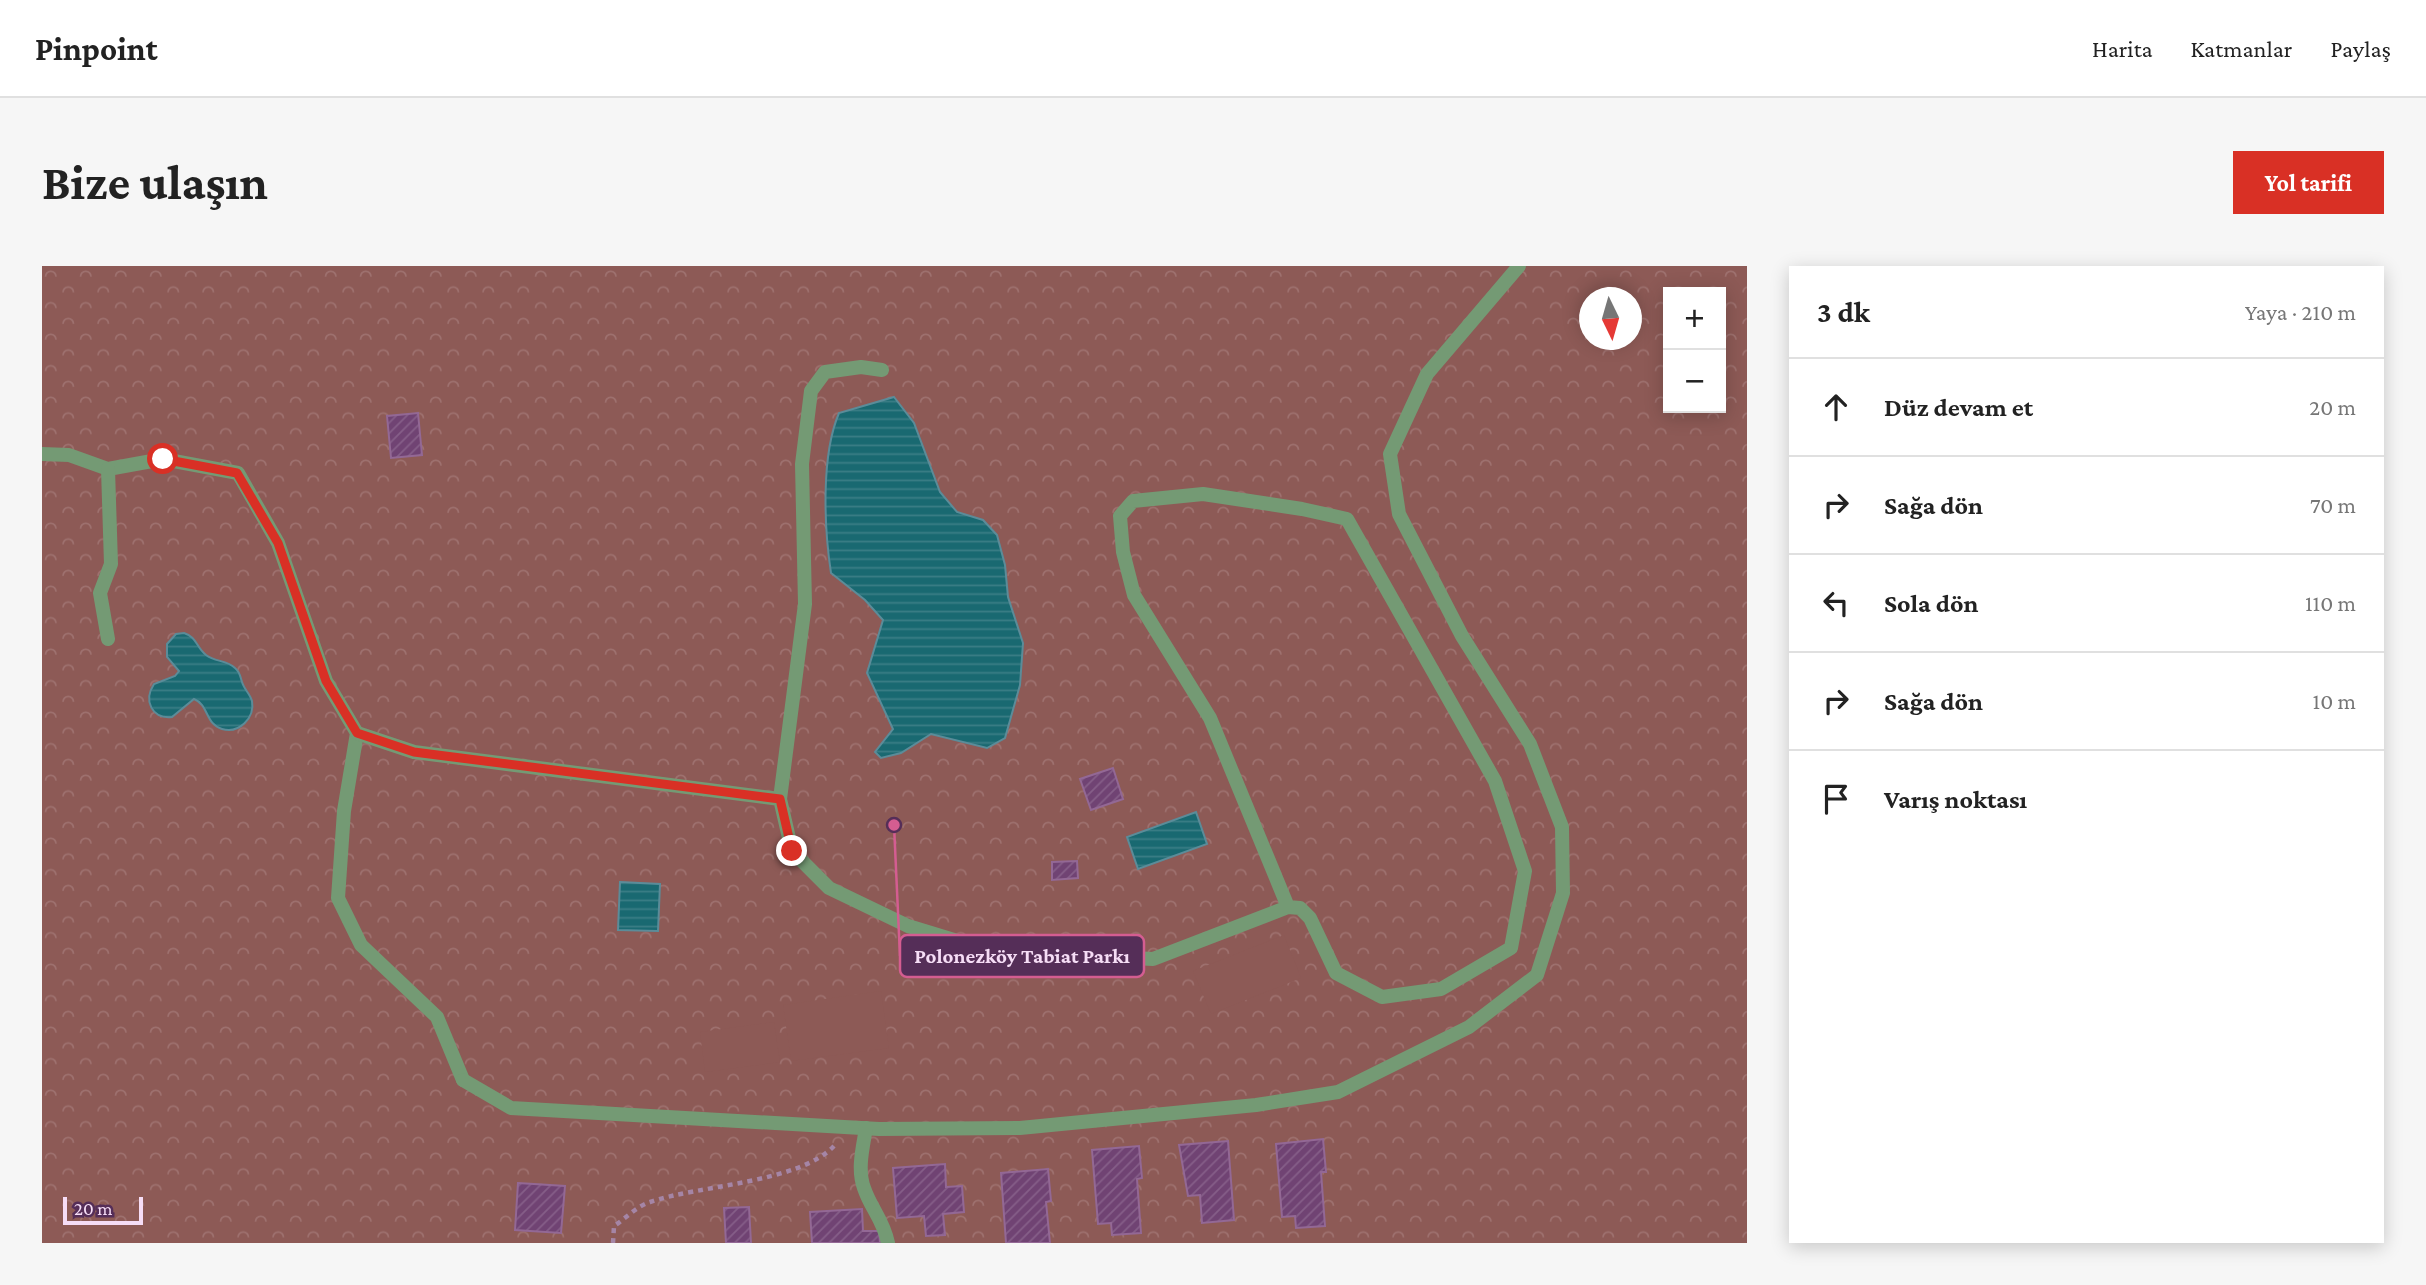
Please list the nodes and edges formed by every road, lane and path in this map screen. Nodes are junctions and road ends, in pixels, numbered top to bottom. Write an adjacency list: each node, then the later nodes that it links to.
1 (1519, 266): 9 (street)
2 (882, 370): 7 (street)
3 (42, 454): 4 (street)
4 (108, 469): 5 (street); 6 (street)
5 (108, 639)
6 (357, 733): 7 (street); 9 (street)
7 (780, 799): 8 (street)
8 (1289, 907): 8 (street)
9 (859, 1128): 10 (path); 11 (street)
10 (613, 1243)
11 (888, 1243)

